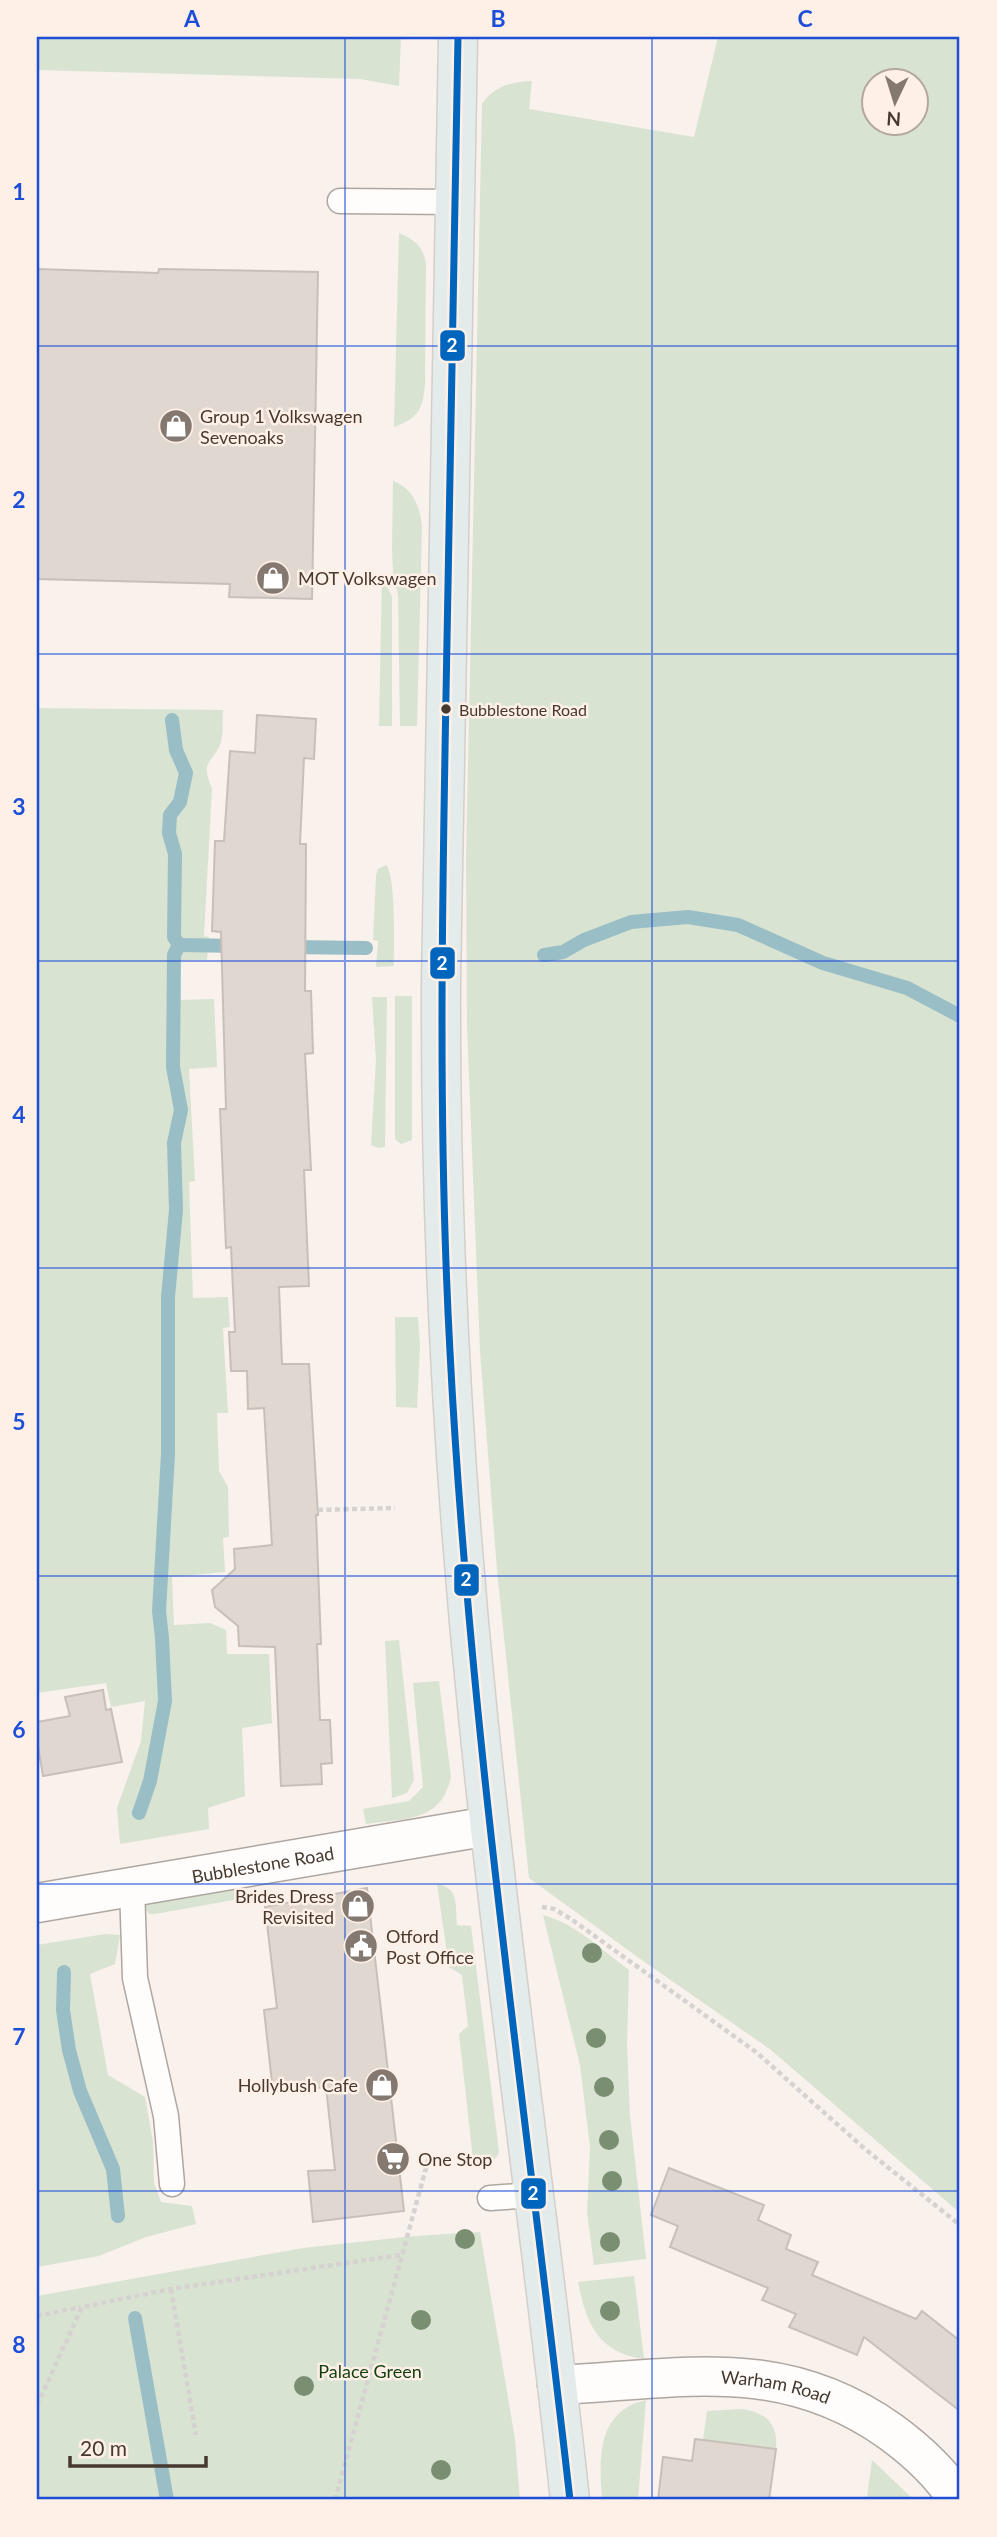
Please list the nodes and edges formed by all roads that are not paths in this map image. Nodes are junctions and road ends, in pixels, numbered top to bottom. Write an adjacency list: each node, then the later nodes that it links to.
1 (458, 37): 3 (main road)
2 (340, 201): 3 (lane)
3 (456, 202): 4 (main road)
4 (489, 1826): 5 (street, Bubblestone Road); 8 (main road)
5 (132, 1887): 6 (street, Bubblestone Road); 7 (lane)
6 (37, 1903)
7 (172, 2184)
8 (534, 2195): 9 (lane); 10 (main road)
9 (490, 2198)
10 (557, 2385): 11 (main road); 12 (street, Warham Road)
11 (570, 2500)
12 (958, 2500)

